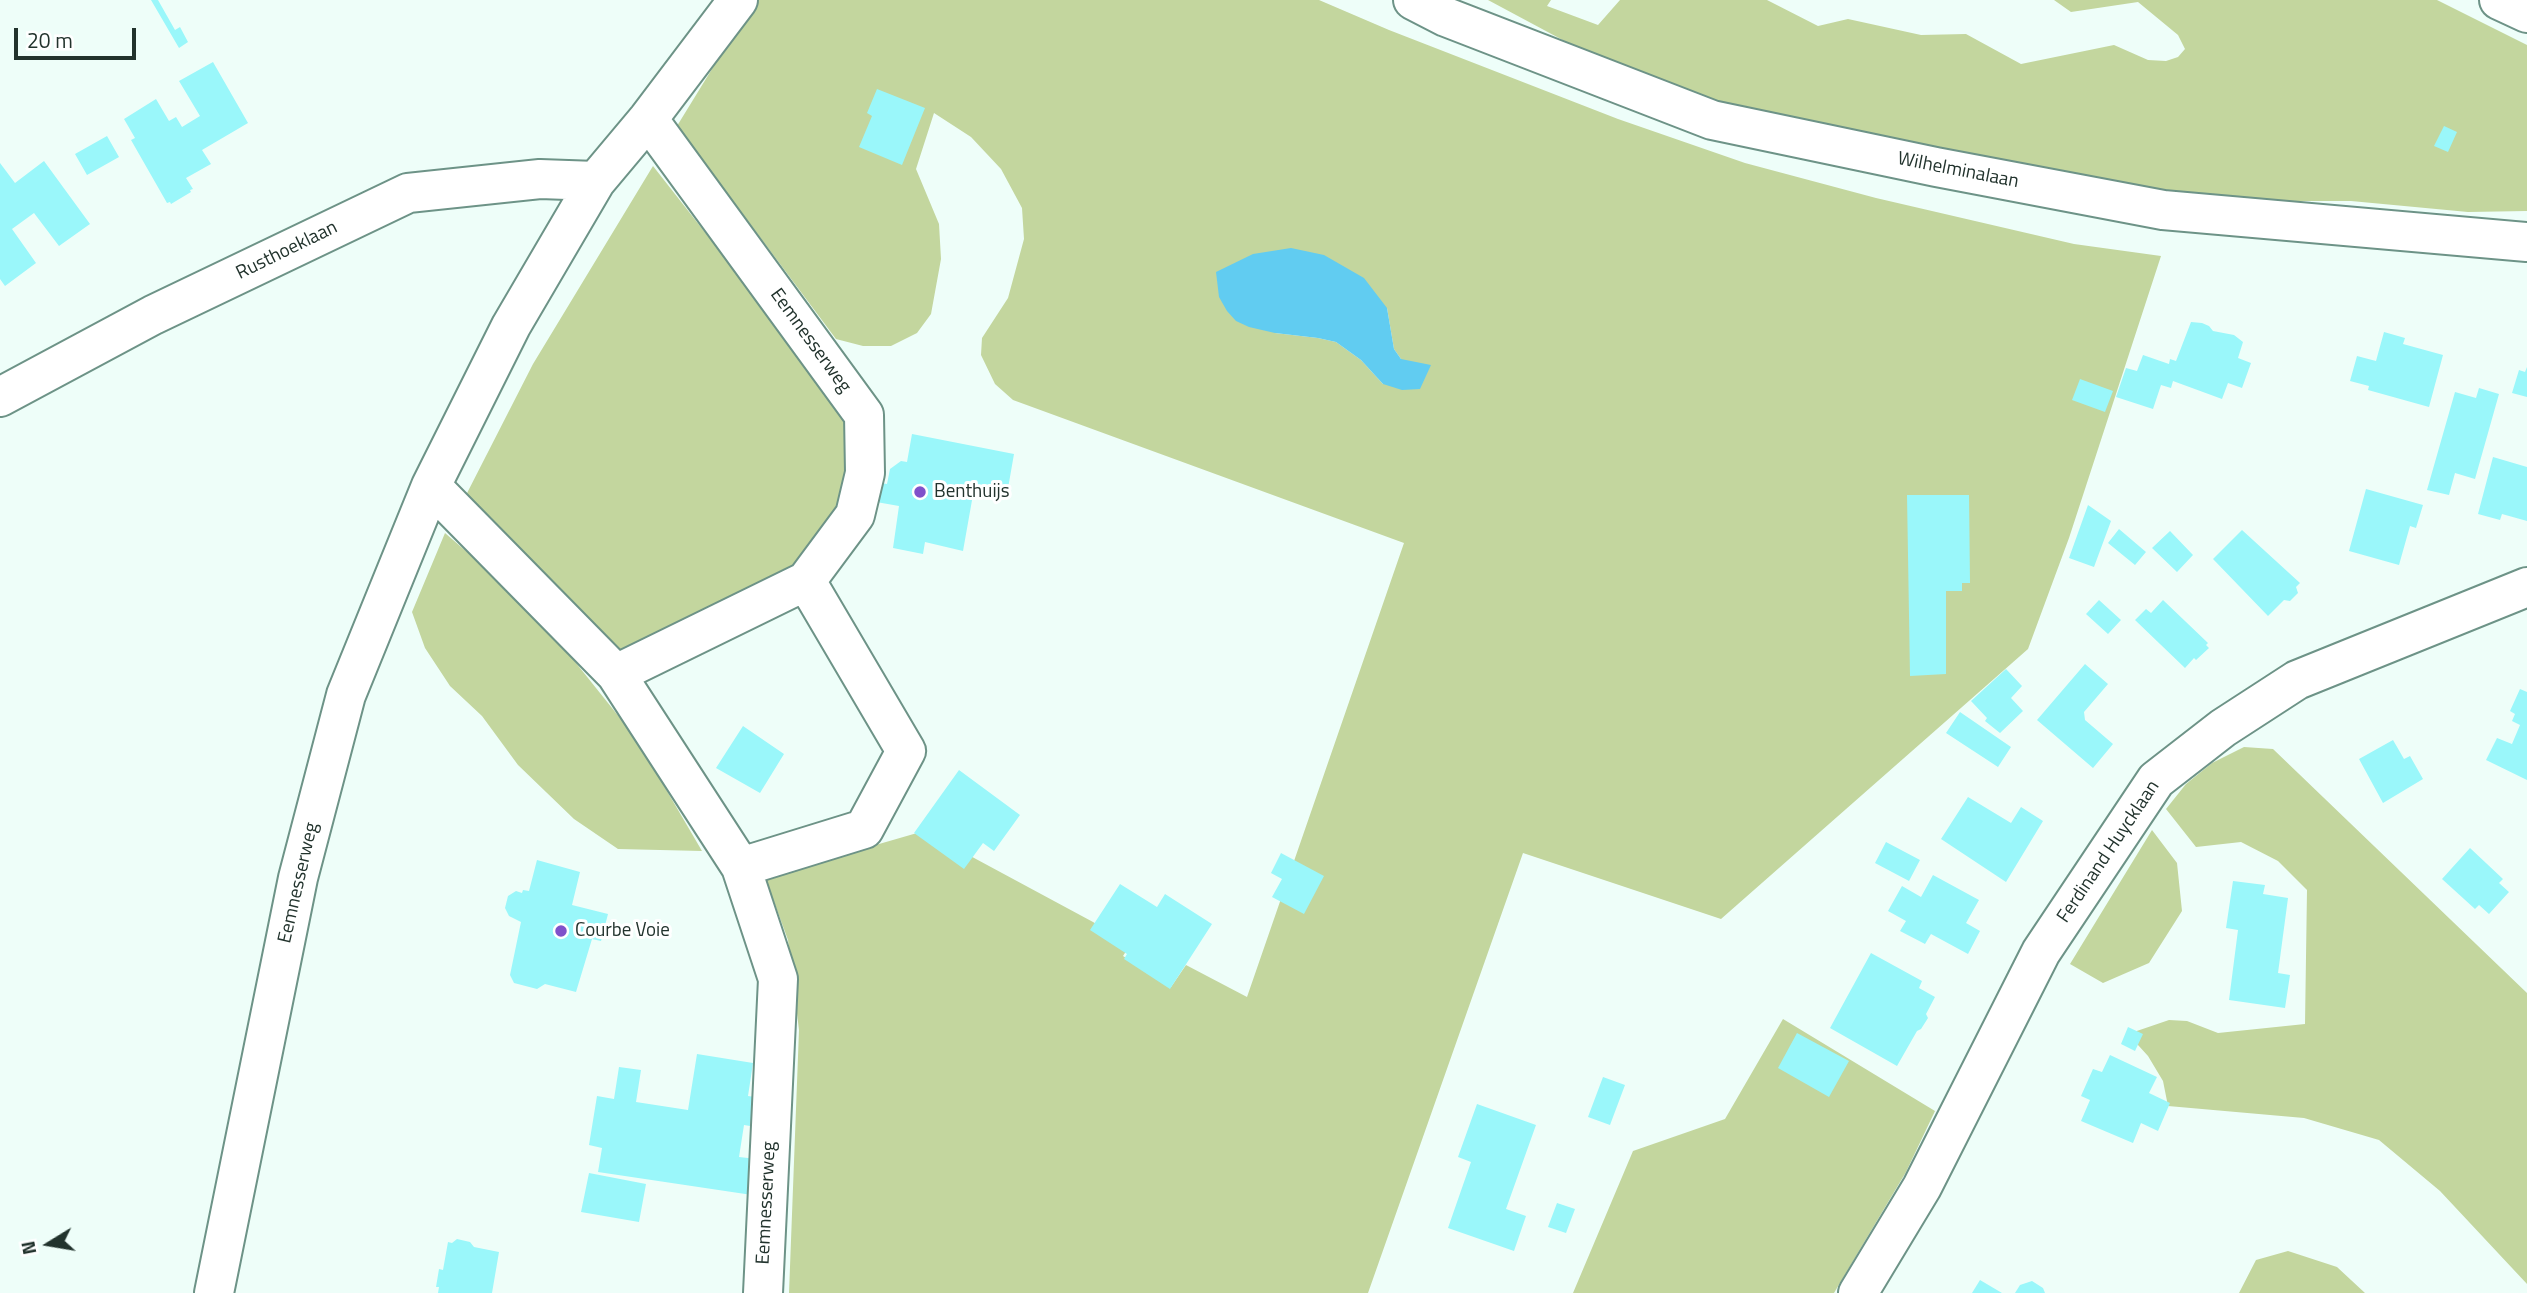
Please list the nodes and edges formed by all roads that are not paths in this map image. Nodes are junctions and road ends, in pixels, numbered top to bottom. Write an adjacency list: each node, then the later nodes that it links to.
1 (738, 0): 5 (street, Eemnesserweg)
2 (2499, 0): 4 (street)
3 (1439, 6): 7 (street, Wilhelminalaan)
4 (2527, 13)
5 (648, 119): 6 (street, Eemnesserweg); 10 (street, Eemnesserweg)
6 (596, 181): 8 (street, Rusthoeklaan); 9 (street, Eemnesserweg)
7 (2527, 242)
8 (0, 397)
9 (431, 486): 12 (street, Eemnesserweg); 14 (street, Eemnesserweg)
10 (806, 581): 12 (street, Eemnesserweg); 13 (street)
11 (2527, 587): 16 (street, Ferdinand Huycklaan)
12 (615, 674): 13 (street, Eemnesserweg)
13 (741, 867): 15 (street, Eemnesserweg)
14 (214, 1293)
15 (763, 1293)
16 (1858, 1293)

